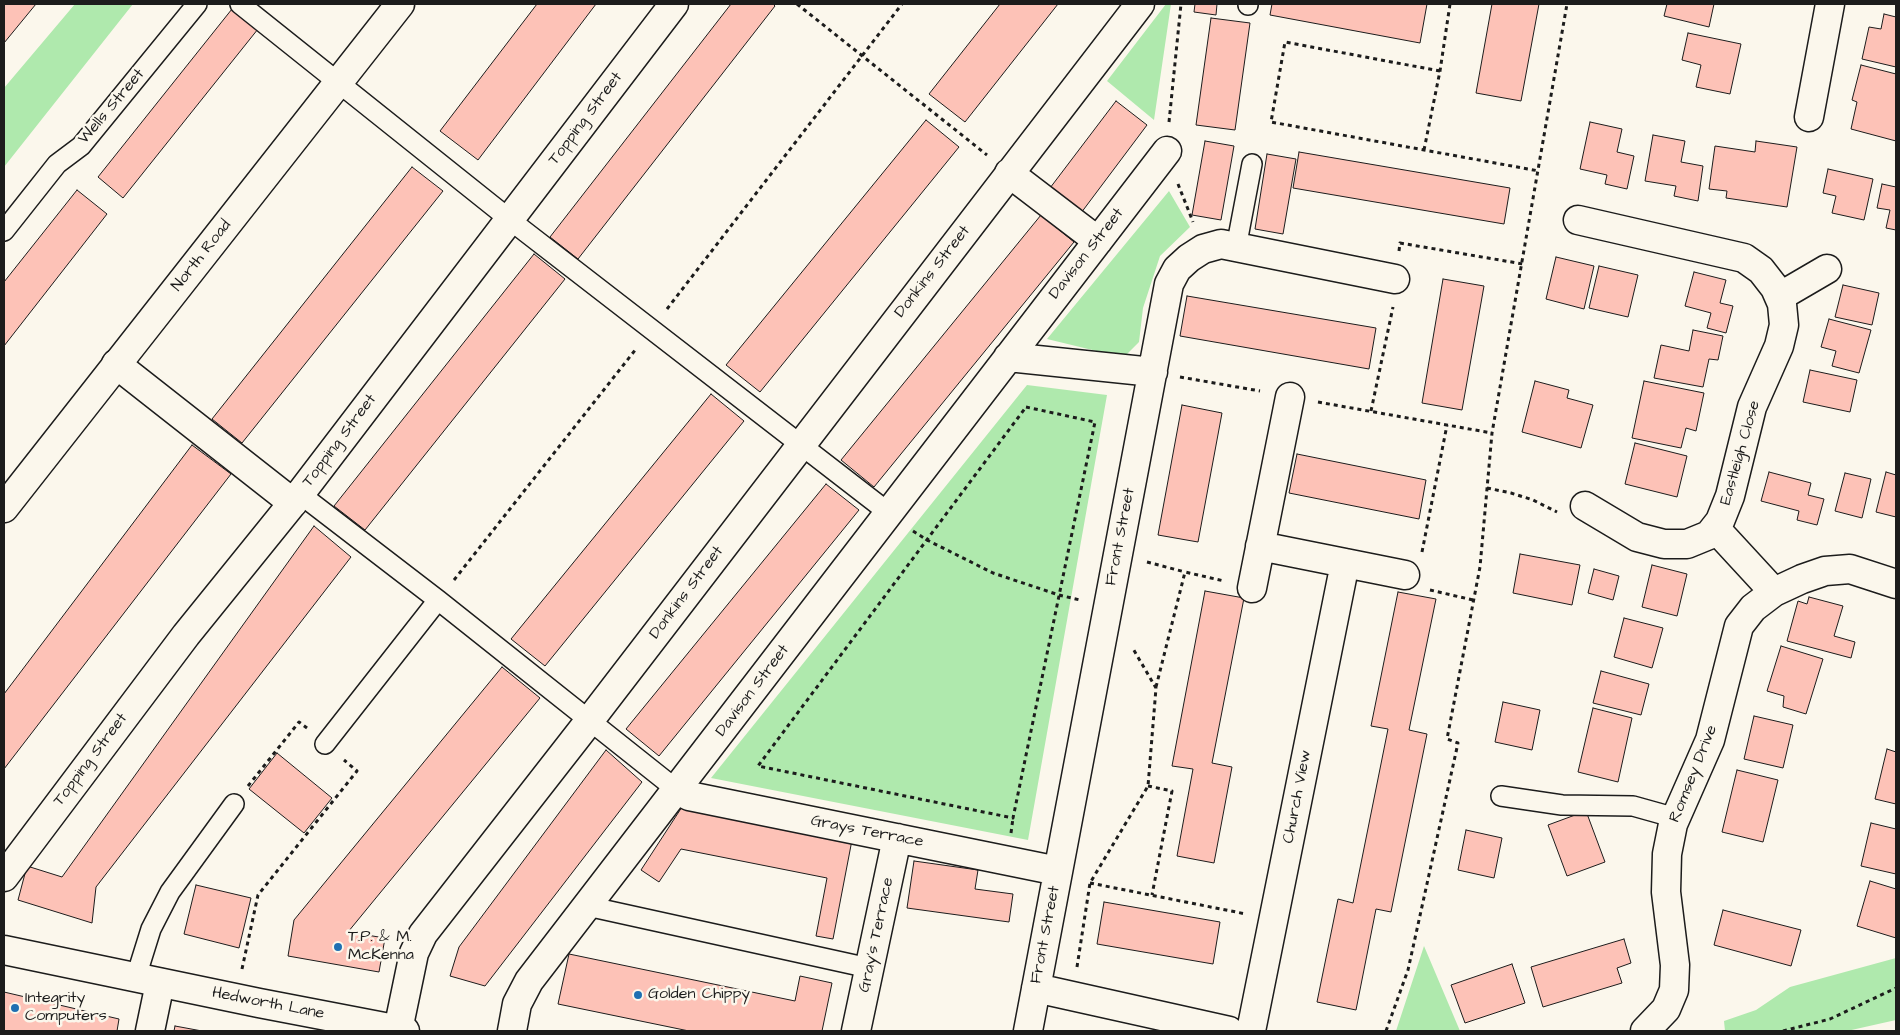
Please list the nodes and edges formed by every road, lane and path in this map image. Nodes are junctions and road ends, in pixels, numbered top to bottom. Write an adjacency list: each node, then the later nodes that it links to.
1 (197, 4): 23 (lane, Wells Street)
2 (240, 4): 14 (lane)
3 (400, 4): 14 (street, North Road)
4 (674, 4): 21 (street, Topping Street)
5 (797, 4): 12 (path)
6 (902, 4): 12 (path)
7 (1140, 4): 20 (street, Donkins Street)
8 (1181, 4): 17 (path)
9 (1450, 4): 13 (path)
10 (1567, 4): 19 (path)
11 (1830, 4): 15 (street)
12 (862, 55): 20 (path); 31 (path)
13 (1440, 71): 16 (path); 16 (path)
14 (339, 82): 21 (lane); 33 (street, North Road)
15 (1808, 117)
16 (1424, 150): 19 (path)
17 (1166, 152): 24 (street, Davison Street); 26 (path)
18 (1252, 164): 25 (lane)
19 (1538, 171): 27 (path)
20 (1009, 173): 24 (street); 39 (street, Donkins Street)
21 (510, 219): 31 (lane); 41 (street, Topping Street)
22 (1578, 220): 30 (street, Eastleigh Close)
23 (4, 231)
24 (1098, 241): 32 (street, Davison Street)
25 (1236, 248): 26 (street, Front Street); 29 (street, Front Street)
26 (1203, 249): 34 (street, Front Street)
27 (1523, 264): 29 (path); 38 (path)
28 (1827, 269): 30 (street)
29 (1395, 278): 36 (path)
30 (1779, 297): 45 (street, Eastleigh Close)
31 (652, 329): 39 (lane); 56 (path)
32 (1008, 357): 34 (street); 44 (street, Davison Street)
33 (116, 364): 41 (street); 43 (street, North Road)
34 (1153, 372): 35 (path); 48 (street, Front Street)
35 (1290, 397): 36 (path); 47 (street)
36 (1371, 412): 37 (path)
37 (1447, 425): 38 (path); 51 (path)
38 (1492, 433): 40 (path)
39 (801, 444): 44 (lane); 60 (street, Donkins Street)
40 (1487, 488): 42 (path); 57 (path)
41 (296, 498): 56 (lane); 69 (street, Topping Street)
42 (1585, 506): 45 (street)
43 (4, 508)
44 (889, 513): 46 (path); 63 (street, Davison Street)
45 (1715, 528): 54 (street)
46 (927, 540): 55 (path); 55 (path); 55 (path)
47 (1260, 546): 49 (street); 53 (street)
48 (1118, 554): 50 (path); 58 (street, Front Street)
49 (1345, 564): 51 (street); 73 (street, Church View)
50 (1185, 572): 53 (path); 59 (path)
51 (1411, 576): 57 (path)
52 (1896, 584): 54 (street, Romsey Drive)
53 (1252, 588)
54 (1774, 592): 66 (street, Romsey Drive)
55 (1059, 595): 58 (path)
56 (438, 600): 60 (lane); 61 (lane)
57 (1473, 600): 88 (path)
58 (1108, 606): 59 (path); 68 (street, Front Street)
59 (1156, 688): 62 (path)
60 (590, 720): 63 (lane); 82 (street, Donkins Street)
61 (326, 744): 65 (path); 80 (path)
62 (1148, 786): 70 (path); 71 (path)
63 (676, 790): 67 (street, Grays Terrace); 72 (street, Davison Street)
64 (1501, 796): 66 (lane)
65 (234, 804): 76 (lane)
66 (1676, 818): 89 (street, Romsey Drive)
67 (897, 838): 68 (street, Grays Terrace); 75 (street, Gray's Terrace)
68 (1058, 871): 77 (street, Front Street)
69 (4, 877)
70 (1090, 883): 71 (path); 79 (path)
71 (1152, 895): 73 (path)
72 (587, 906): 75 (lane); 83 (street, Davison Street)
73 (1274, 919): 87 (street, Church View)
74 (4, 950): 76 (street, Hedworth Lane)
75 (869, 968): 84 (street, Gray's Terrace)
76 (148, 980): 80 (street, Hedworth Lane); 81 (street)
77 (1036, 988): 79 (street); 85 (street, Front Street)
78 (1896, 988): 90 (path)
79 (1074, 997): 86 (street)
80 (235, 998): 82 (street, Hedworth Lane)
81 (150, 1031)
82 (402, 1031)
83 (512, 1031)
84 (856, 1031)
85 (1028, 1031)
86 (1229, 1031)
87 (1251, 1031)
88 (1386, 1031)
89 (1645, 1031)
90 (1783, 1031)

